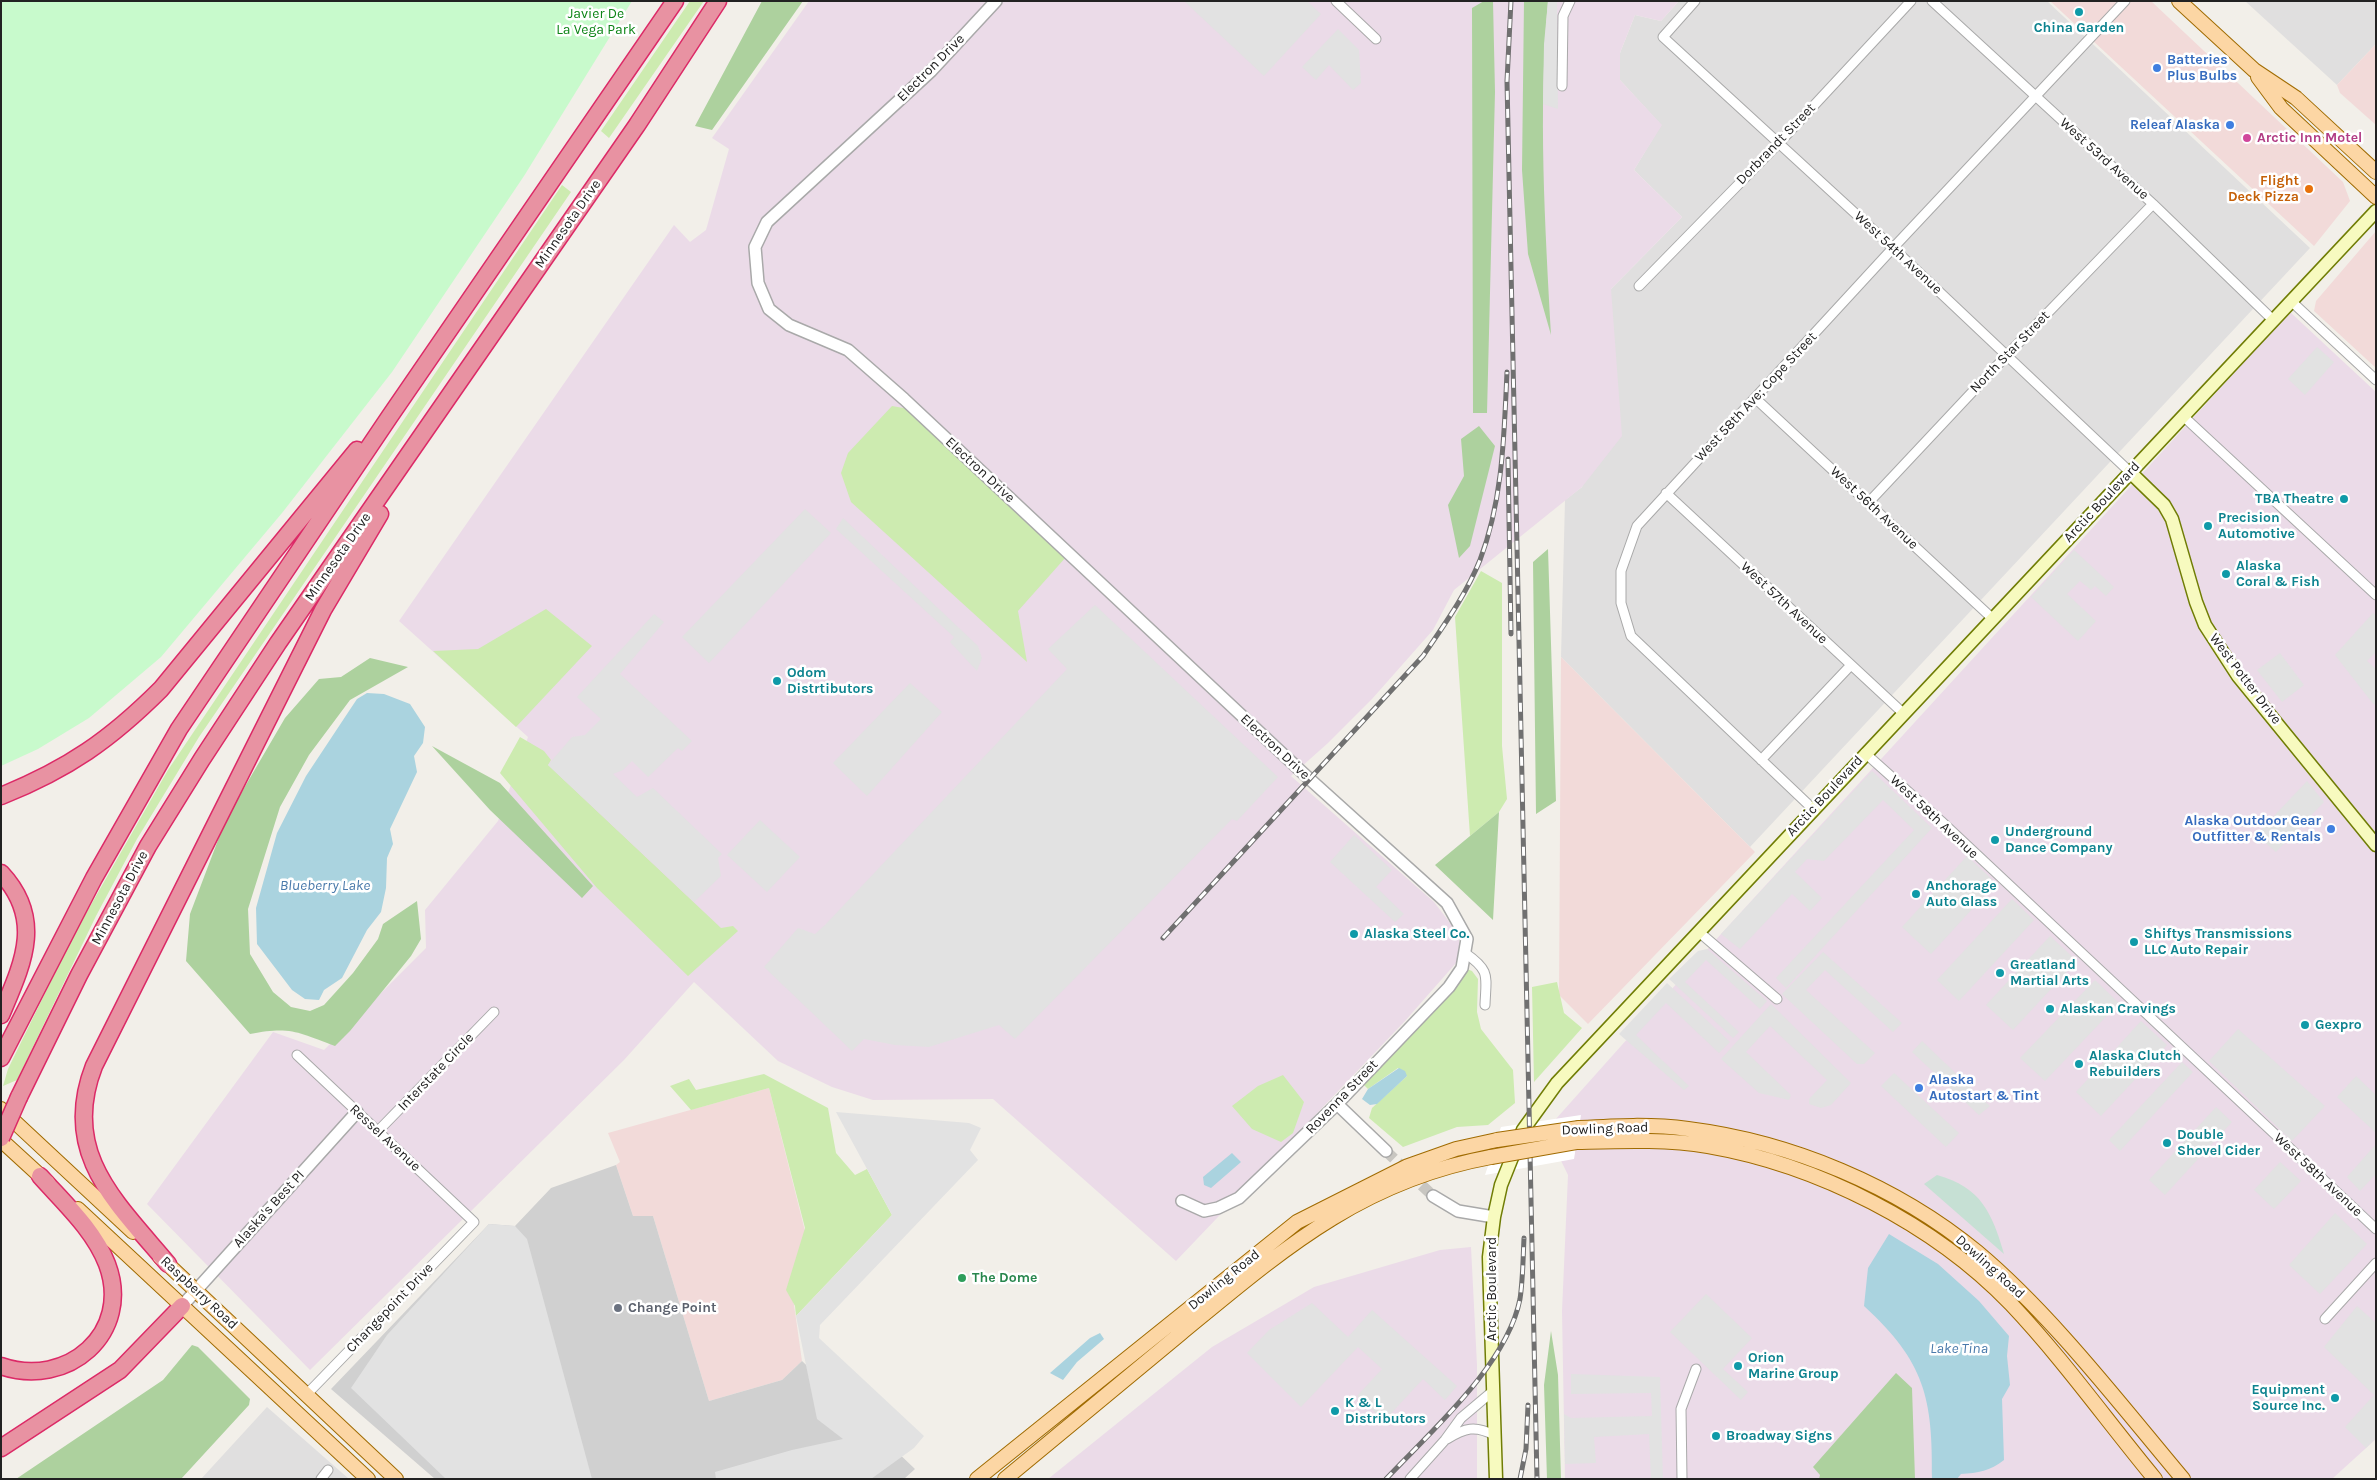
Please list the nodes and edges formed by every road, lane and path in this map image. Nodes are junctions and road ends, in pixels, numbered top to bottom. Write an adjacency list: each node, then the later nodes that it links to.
1 (675, 1): 27 (highway)
2 (718, 1): 29 (highway, Minnesota Drive)
3 (996, 1): 44 (street, Electron Drive)
4 (1336, 1): 11 (street)
5 (1570, 1): 13 (street)
6 (1695, 1): 15 (street, West 54th Avenue)
7 (1911, 1): 15 (street, Dorbrandt Street)
8 (1932, 1): 14 (street, West 53rd Avenue)
9 (2125, 1): 14 (street, West 58th Ave; Cope Street)
10 (2179, 1): 12 (main road)
11 (1376, 39)
12 (2254, 70): 16 (main road); 17 (main road)
13 (1562, 86)
14 (2035, 97): 18 (street, West 53rd Avenue); 20 (street, West 58th Ave; Cope Street)
15 (1779, 143): 20 (street, West 54th Avenue); 21 (street, Dorbrandt Street)
16 (2376, 172)
17 (2376, 197)
18 (2153, 204): 23 (street, West 53rd Avenue); 24 (street, North Star Street)
19 (2376, 211): 22 (main road, Arctic Boulevard)
20 (1893, 248): 24 (street, West 54th Avenue); 26 (street, West 58th Ave; Cope Street)
21 (1639, 286)
22 (2291, 301): 23 (main road, Arctic Boulevard); 25 (street)
23 (2273, 320): 28 (main road, Arctic Boulevard)
24 (2007, 355): 30 (street, West 54th Avenue); 32 (street, North Star Street)
25 (2376, 380)
26 (1755, 398): 31 (street, West 58th Ave; Cope Street); 32 (street, West 56th Avenue)
27 (390, 416): 39 (highway); 51 (highway)
28 (2183, 416): 30 (main road, Arctic Boulevard); 33 (street)
29 (429, 426): 56 (highway, Minnesota Drive, bridge); 65 (highway)
30 (2130, 472): 34 (main road, Arctic Boulevard); 41 (main road, West Potter Drive)
31 (1666, 493): 35 (street, West 57th Avenue); 38 (street, West 58th Ave; Cope Street)
32 (1869, 502): 34 (street, West 56th Avenue)
33 (2376, 595)
34 (1993, 619): 36 (main road, Arctic Boulevard)
35 (1851, 665): 36 (street, West 57th Avenue); 38 (street)
36 (1903, 714): 37 (main road, Arctic Boulevard)
37 (1865, 753): 40 (main road, Arctic Boulevard); 63 (street, West 58th Avenue)
38 (1761, 760): 40 (street, West 58th Ave; Cope Street)
39 (1, 796)
40 (1812, 809): 43 (main road, Arctic Boulevard)
41 (2376, 845)
42 (1, 873): 49 (highway)
43 (1699, 932): 46 (street); 61 (main road, Arctic Boulevard)
44 (1468, 938): 45 (street, Rovenna Street)
45 (1465, 953): 47 (street); 52 (street, Rovenna Street)
46 (1777, 1000)
47 (1485, 1005)
48 (494, 1012): 55 (street, Interstate Circle)
49 (1, 1015)
50 (297, 1055): 54 (street, Ressel Avenue)
51 (1, 1058)
52 (1338, 1104): 57 (street); 60 (street, Rovenna Street)
53 (1, 1109): 65 (main road, Raspberry Road)
54 (357, 1112): 55 (street, Ressel Avenue); 66 (street, Alaska's Best PI)
55 (378, 1131): 62 (street, Ressel Avenue)
56 (1, 1139): 58 (main road, Raspberry Road)
57 (1386, 1151)
58 (40, 1176): 67 (main road, Raspberry Road); 69 (highway)
59 (1433, 1196): 61 (street)
60 (1182, 1201)
61 (1494, 1217): 71 (main road, Arctic Boulevard)
62 (474, 1222): 72 (street, Changepoint Drive)
63 (2376, 1229)
64 (2376, 1263): 68 (street)
65 (168, 1264): 66 (main road, Raspberry Road); 67 (main road)
66 (195, 1290): 67 (street, Alaska's Best PI); 72 (main road, Raspberry Road)
67 (182, 1306): 75 (highway); 78 (main road, Raspberry Road)
68 (2325, 1319)
69 (1, 1366)
70 (1696, 1369): 84 (street)
71 (1493, 1391): 73 (main road, Arctic Boulevard); 74 (street)
72 (307, 1394): 79 (main road, Raspberry Road)
73 (1494, 1435): 74 (street); 83 (main road, Arctic Boulevard)
74 (1445, 1440): 82 (street)
75 (1, 1448)
76 (328, 1470): 77 (street)
77 (321, 1479)
78 (368, 1479)
79 (396, 1479)
80 (977, 1479): 86 (main road, Dowling Road, bridge)
81 (1005, 1479): 85 (main road, Dowling Road, bridge)
82 (1410, 1479)
83 (1496, 1479)
84 (1682, 1479)
85 (2155, 1479)
86 (2183, 1479)

